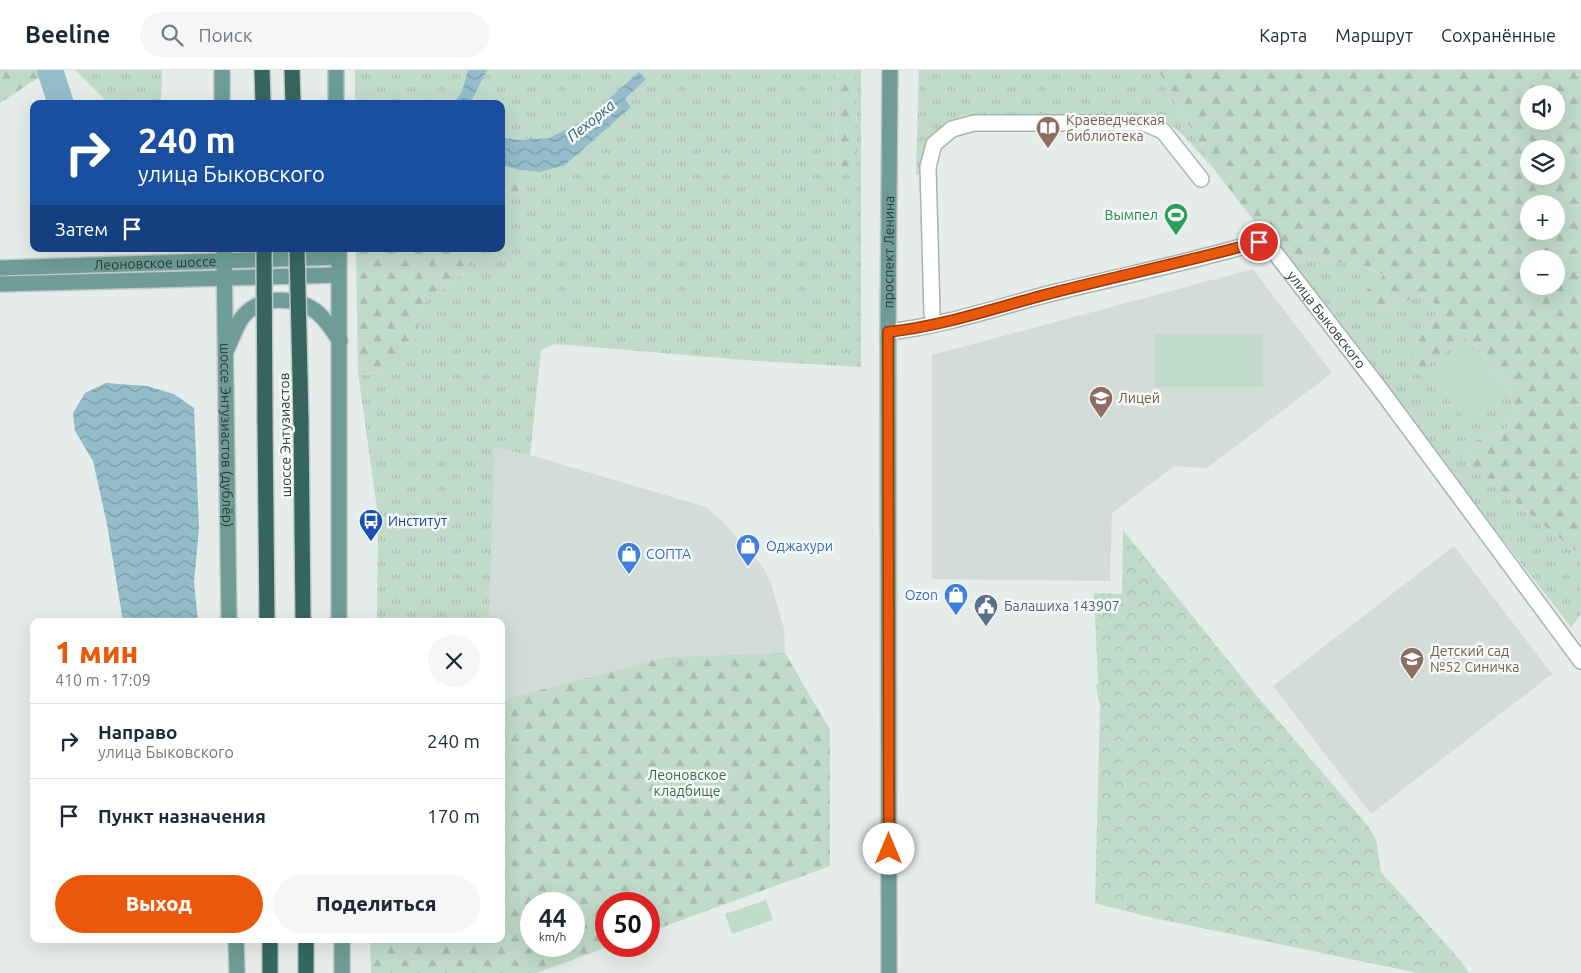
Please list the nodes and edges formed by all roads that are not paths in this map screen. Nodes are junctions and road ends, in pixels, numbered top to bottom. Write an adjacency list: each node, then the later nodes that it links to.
1 (222, 70): 8 (main road)
2 (262, 70): 7 (highway)
3 (292, 70): 6 (highway)
4 (336, 70): 9 (main road)
5 (890, 70): 20 (main road, проспект Ленина)
6 (293, 97)
7 (263, 98)
8 (222, 100)
9 (336, 100)
10 (1201, 179): 19 (street)
11 (264, 252): 24 (highway, шоссе Энтузиастов, bridge)
12 (297, 252): 25 (highway, шоссе Энтузиастов, bridge)
13 (339, 253): 14 (main road, Леоновское шоссе); 16 (main road)
14 (224, 255): 15 (main road, Леоновское шоссе); 17 (main road, шоссе Энтузиастов (дублёр))
15 (0, 268)
16 (339, 275): 17 (main road, Леоновское шоссе); 21 (main road)
17 (224, 278): 18 (main road, Леоновское шоссе); 22 (main road, шоссе Энтузиастов (дублёр))
18 (0, 284)
19 (932, 314)
20 (888, 332): 27 (street, улица Быковского); 36 (main road, проспект Ленина)
21 (340, 340): 22 (main road); 26 (main road)
22 (224, 355): 23 (main road, шоссе Энтузиастов (дублёр))
23 (229, 618)
24 (267, 618)
25 (303, 618)
26 (339, 618)
27 (1581, 662)
28 (236, 943): 32 (main road)
29 (270, 943): 33 (highway)
30 (306, 943): 34 (highway)
31 (342, 943): 35 (main road)
32 (237, 973)
33 (270, 973)
34 (306, 973)
35 (342, 973)
36 (889, 973)

